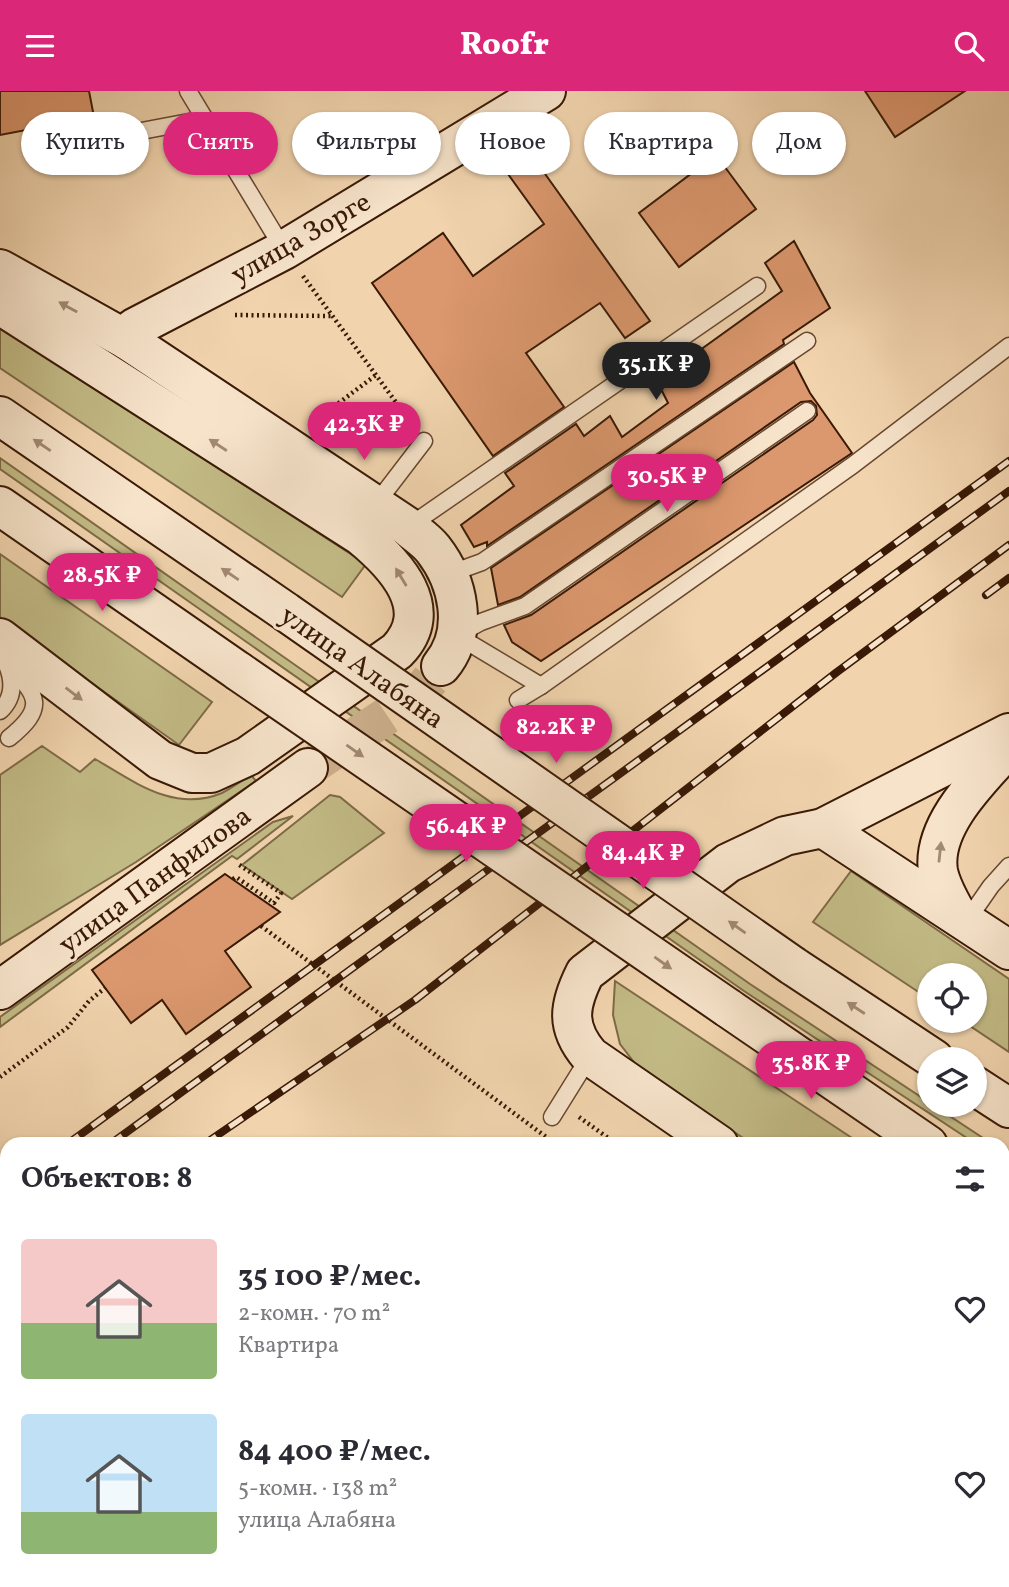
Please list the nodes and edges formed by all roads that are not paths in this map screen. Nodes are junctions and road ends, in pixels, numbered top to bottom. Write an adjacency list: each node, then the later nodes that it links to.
1 (188, 91): 3 (lane)
2 (546, 91): 5 (main road, улица Зорге)
3 (201, 112)
4 (239, 175): 5 (lane)
5 (284, 250): 9 (main road, улица Зорге)
6 (0, 269): 9 (main road, one-way to 6)
7 (757, 286): 17 (lane)
8 (0, 305): 19 (main road, one-way to 8)
9 (128, 340): 15 (main road)
10 (807, 341): 18 (lane)
11 (1009, 346): 21 (lane)
12 (807, 411): 20 (lane)
13 (0, 416): 33 (main road, улица Алабяна, one-way to 13, bridge)
14 (424, 441): 15 (lane)
15 (375, 505): 17 (main road)
16 (0, 506): 39 (main road, one-way to 39, bridge)
17 (408, 527): 18 (main road)
18 (449, 574): 20 (main road)
19 (2, 651): 23 (lane); 25 (lane)
20 (448, 653): 21 (lane)
21 (541, 686): 22 (lane)
22 (518, 700)
23 (0, 711)
24 (1009, 733): 28 (main road)
25 (9, 738)
26 (1009, 747): 30 (main road, one-way to 26)
27 (308, 768): 32 (main road, улица Панфилова)
28 (823, 828): 30 (main road); 34 (main road)
29 (1009, 866): 30 (lane)
30 (962, 919): 31 (main road)
31 (1009, 950)
32 (1, 990)
33 (917, 1048)
34 (590, 1056): 37 (lane); 38 (main road)
35 (987, 1094): 36 (main road)
36 (1009, 1108)
37 (556, 1110)
38 (707, 1137)
39 (916, 1137)

